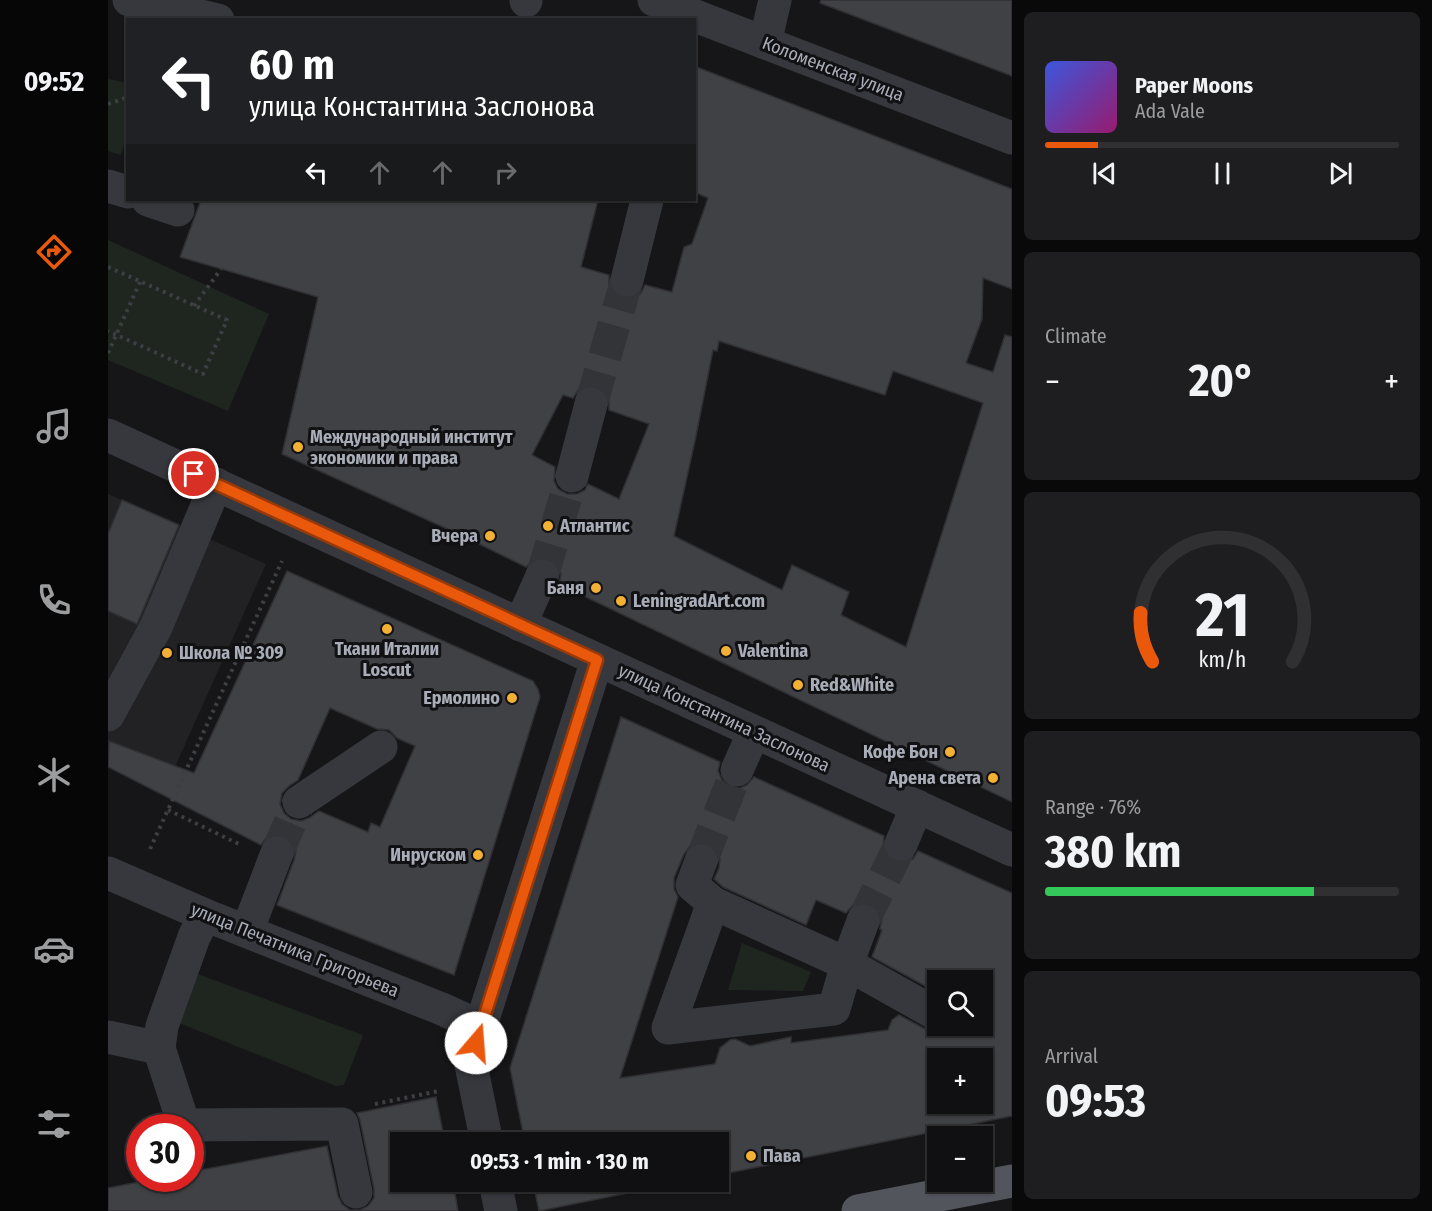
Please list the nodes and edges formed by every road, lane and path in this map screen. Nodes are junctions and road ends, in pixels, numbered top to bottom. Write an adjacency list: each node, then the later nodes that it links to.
1 (129, 0): 4 (street)
2 (654, 0): 5 (street, Коломенская улица)
3 (775, 0): 7 (street)
4 (209, 18)
5 (679, 18)
6 (699, 32): 7 (street, Коломенская улица)
7 (765, 43): 10 (street, Коломенская улица)
8 (126, 98): 9 (path)
9 (108, 104)
10 (1012, 138)
11 (108, 186): 12 (street)
12 (126, 191)
13 (647, 201): 16 (street)
14 (108, 267): 17 (path)
15 (221, 269): 18 (path)
16 (627, 279)
17 (140, 282): 18 (path); 20 (path)
18 (194, 306): 20 (path)
19 (108, 331): 20 (path)
20 (116, 335): 21 (path)
21 (108, 353)
22 (591, 404): 24 (street)
23 (108, 435): 25 (street, улица Константина Заслонова)
24 (572, 476)
25 (216, 484): 28 (street, улица Константина Заслонова); 30 (street)
26 (282, 561): 36 (path)
27 (542, 576): 28 (street)
28 (520, 624): 29 (street, улица Константина Заслонова)
29 (597, 660): 31 (street, улица Константина Заслонова); 49 (street)
30 (108, 715)
31 (754, 732): 33 (street); 35 (street, улица Константина Заслонова)
32 (381, 747): 34 (street)
33 (737, 770)
34 (299, 802)
35 (917, 806): 37 (street); 38 (street, улица Константина Заслонова)
36 (168, 810): 39 (path); 40 (path)
37 (901, 844)
38 (1012, 850)
39 (150, 851)
40 (275, 857): 46 (street)
41 (701, 861): 43 (street)
42 (108, 873): 44 (street, улица Печатника Григорьева)
43 (713, 903): 47 (street); 47 (street)
44 (205, 915): 46 (street, улица Печатника Григорьева); 51 (street)
45 (863, 921): 47 (street)
46 (247, 931): 49 (street, улица Печатника Григорьева)
47 (847, 964): 48 (street)
48 (927, 1009)
49 (481, 1027): 54 (street)
50 (108, 1037): 51 (street)
51 (159, 1048): 53 (street)
52 (442, 1091): 53 (path)
53 (342, 1124): 56 (street)
54 (485, 1132)
55 (1012, 1181): 59 (main road)
56 (356, 1192)
57 (497, 1192): 58 (street)
58 (501, 1211)
59 (858, 1211)

